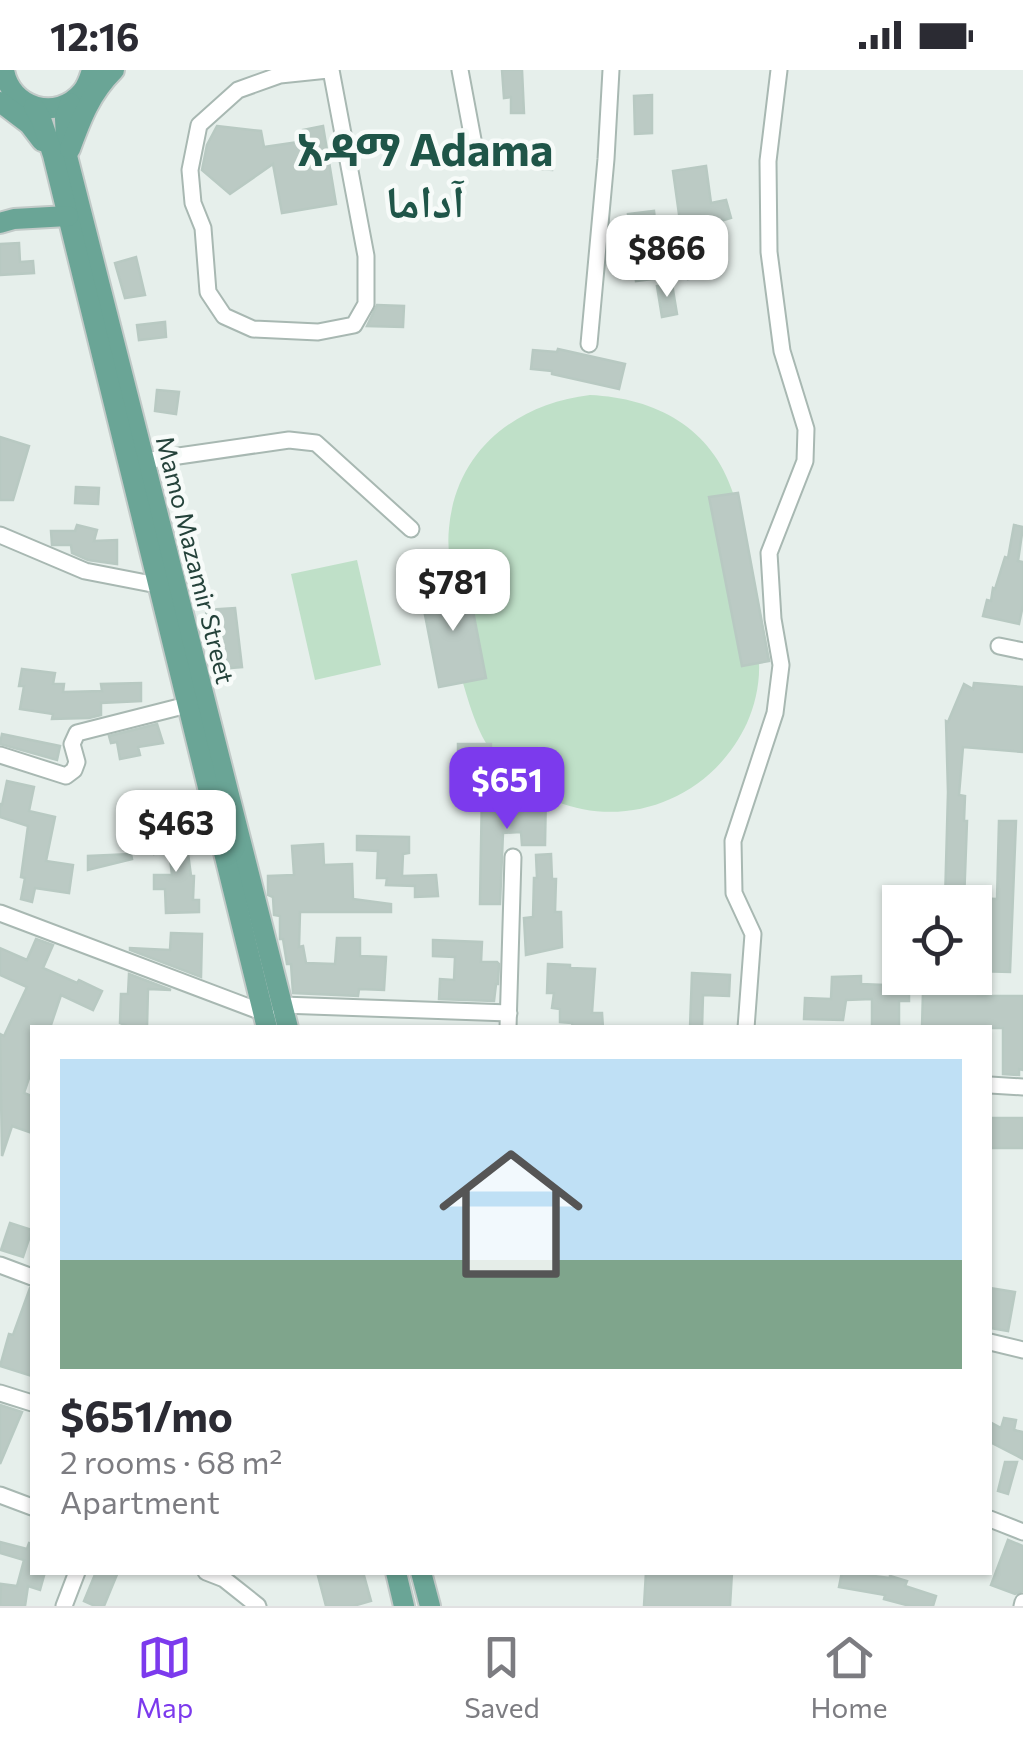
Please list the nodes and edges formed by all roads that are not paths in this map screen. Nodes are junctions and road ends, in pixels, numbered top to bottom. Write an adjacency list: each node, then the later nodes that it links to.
1 (93, 70): 8 (main road)
2 (114, 70): 11 (main road)
3 (330, 70): 3 (street)
4 (460, 70): 10 (street)
5 (610, 70): 15 (street)
6 (779, 70): 28 (street)
7 (2, 84): 9 (main road); 11 (main road)
8 (70, 103): 9 (main road); 11 (main road, Mamo Mazamir Street)
9 (34, 107): 11 (main road, Mamo Mazamir Street)
10 (474, 145)
11 (60, 156): 12 (main road, Mamo Mazamir Street); 14 (main road, Mamo Mazamir Street)
12 (68, 216): 13 (main road); 14 (main road, Mamo Mazamir Street)
13 (0, 222)
14 (81, 239): 16 (main road, Mamo Mazamir Street); 19 (main road, Mamo Mazamir Street)
15 (590, 344)
16 (144, 460): 17 (street); 19 (main road, Mamo Mazamir Street)
17 (411, 528)
18 (0, 535): 19 (street)
19 (166, 583): 22 (main road, Mamo Mazamir Street)
20 (998, 646): 21 (street)
21 (1023, 651)
22 (196, 703): 23 (street); 26 (main road, Mamo Mazamir Street)
23 (0, 755)
24 (513, 856): 27 (street)
25 (0, 913): 26 (street)
26 (277, 1019): 27 (street)
27 (509, 1020)
28 (746, 1025)
29 (992, 1085): 30 (street)
30 (1023, 1087)
31 (0, 1266): 32 (street)
32 (30, 1277)
33 (992, 1342): 34 (street)
34 (1023, 1350)
35 (0, 1393): 36 (street)
36 (30, 1403)
37 (0, 1495): 38 (street)
38 (30, 1506)
39 (992, 1521): 40 (street)
40 (1023, 1532)
41 (76, 1575): 45 (street)
42 (213, 1575): 46 (street)
43 (397, 1575): 47 (main road)
44 (422, 1575): 48 (main road)
45 (64, 1606)
46 (258, 1606)
47 (404, 1606)
48 (430, 1606)

